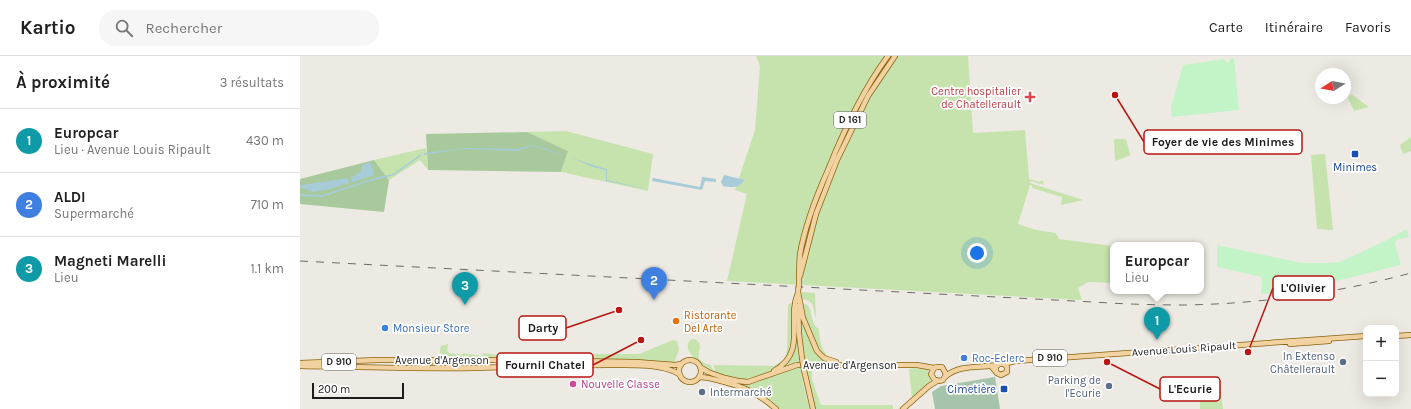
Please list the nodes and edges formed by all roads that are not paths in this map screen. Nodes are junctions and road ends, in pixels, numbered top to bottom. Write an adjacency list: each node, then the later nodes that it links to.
1 (888, 56): 3 (main road, D 161)
2 (895, 56): 3 (main road, D 161)
3 (799, 278): 4 (main road, D 161, bridge)
4 (798, 292): 12 (main road); 25 (main road); 30 (main road, D 161, bridge)
5 (1411, 334): 6 (main road)
6 (1399, 335)
7 (1363, 337): 16 (main road, Avenue Louis Ripault / D 910)
8 (435, 360): 9 (main road, Avenue d'Argenson / D 910); 10 (main road, Avenue d'Argenson / D 910); 18 (main road)
9 (454, 360): 11 (main road, Avenue d'Argenson / D 910); 19 (main road)
10 (300, 363)
11 (680, 364): 17 (main road); 24 (main road)
12 (851, 365): 20 (main road, Avenue d'Argenson); 25 (main road, Avenue d'Argenson)
13 (997, 365): 15 (main road); 16 (main road); 23 (main road)
14 (300, 366): 18 (main road, Avenue d'Argenson / D 910)
15 (991, 366): 22 (main road); 23 (main road)
16 (1006, 366): 23 (main road)
17 (700, 367): 25 (main road, Avenue d'Argenson); 26 (main road)
18 (419, 368): 19 (main road, Avenue d'Argenson / D 910)
19 (436, 368): 24 (main road, Avenue d'Argenson / D 910)
20 (934, 368): 21 (main road); 28 (main road)
21 (944, 369): 22 (main road); 27 (main road)
22 (958, 370): 27 (main road)
23 (996, 372)
24 (679, 374): 26 (main road)
25 (766, 376)
26 (699, 377): 29 (main road)
27 (945, 377): 28 (main road)
28 (937, 381): 31 (main road)
29 (776, 409)
30 (813, 409)
31 (903, 409)

